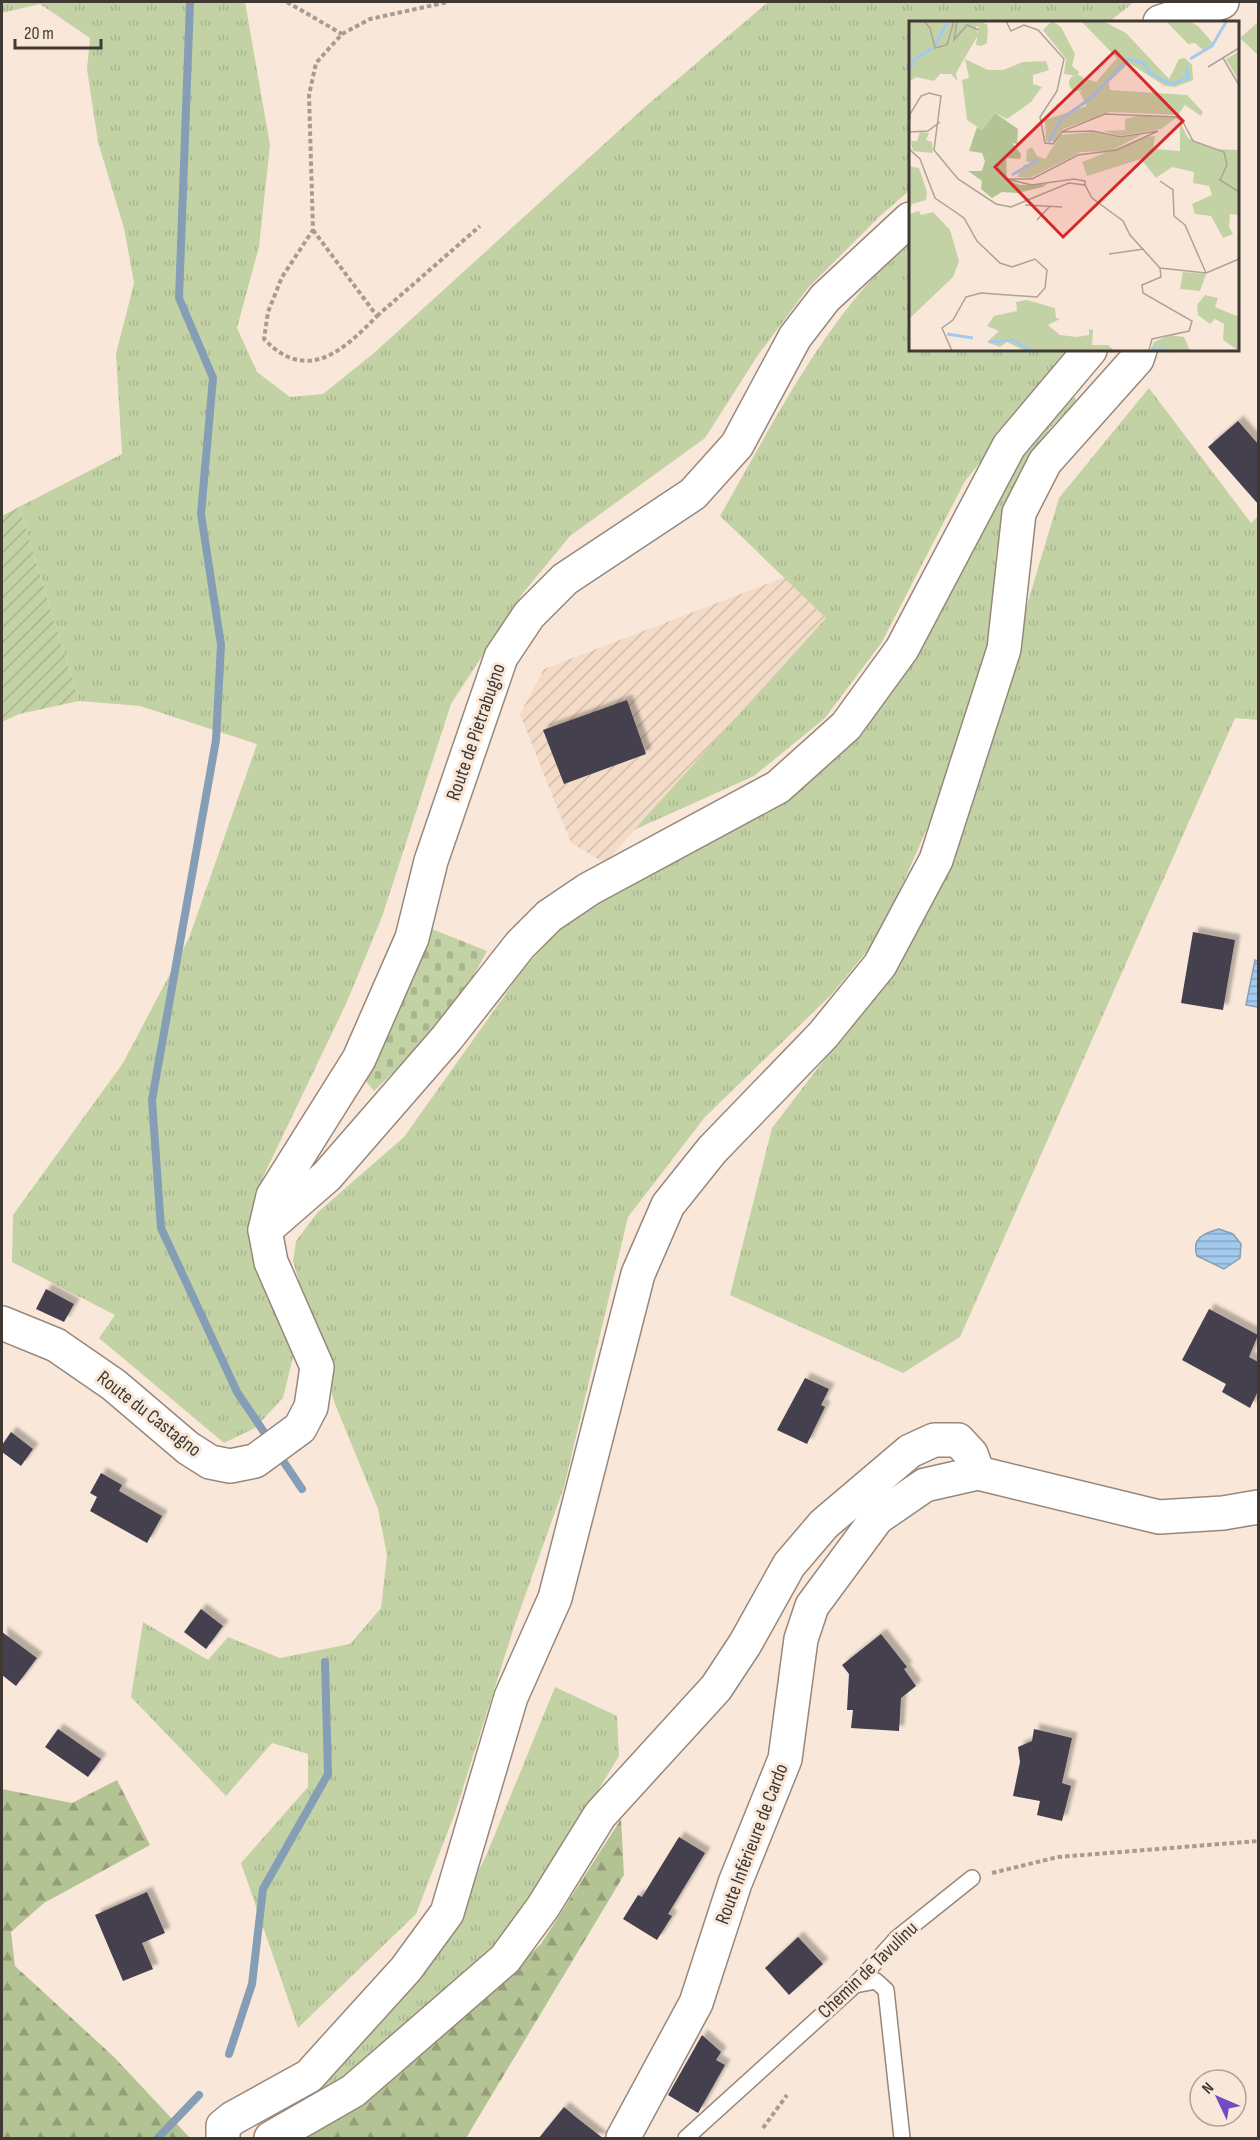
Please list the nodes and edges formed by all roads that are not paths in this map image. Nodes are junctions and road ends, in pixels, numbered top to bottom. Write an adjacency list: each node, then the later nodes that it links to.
1 (1222, 2): 2 (street)
2 (1163, 21)
3 (909, 220): 6 (street, Route de Pietrabugno)
4 (1089, 351): 6 (street)
5 (1140, 351): 12 (street)
6 (265, 1230): 7 (street, Route du Castagno)
7 (2, 1323)
8 (978, 1473): 9 (street, Route Inférieure de Cardo); 13 (street); 14 (street, Route Inférieure de Cardo)
9 (1258, 1507)
10 (972, 1878): 11 (lane, Chemin de Tavulinu)
11 (855, 1985): 15 (lane, Chemin de Tavulinu); 16 (lane)
12 (223, 2139)
13 (271, 2139)
14 (623, 2139)
15 (686, 2139)
16 (902, 2139)

